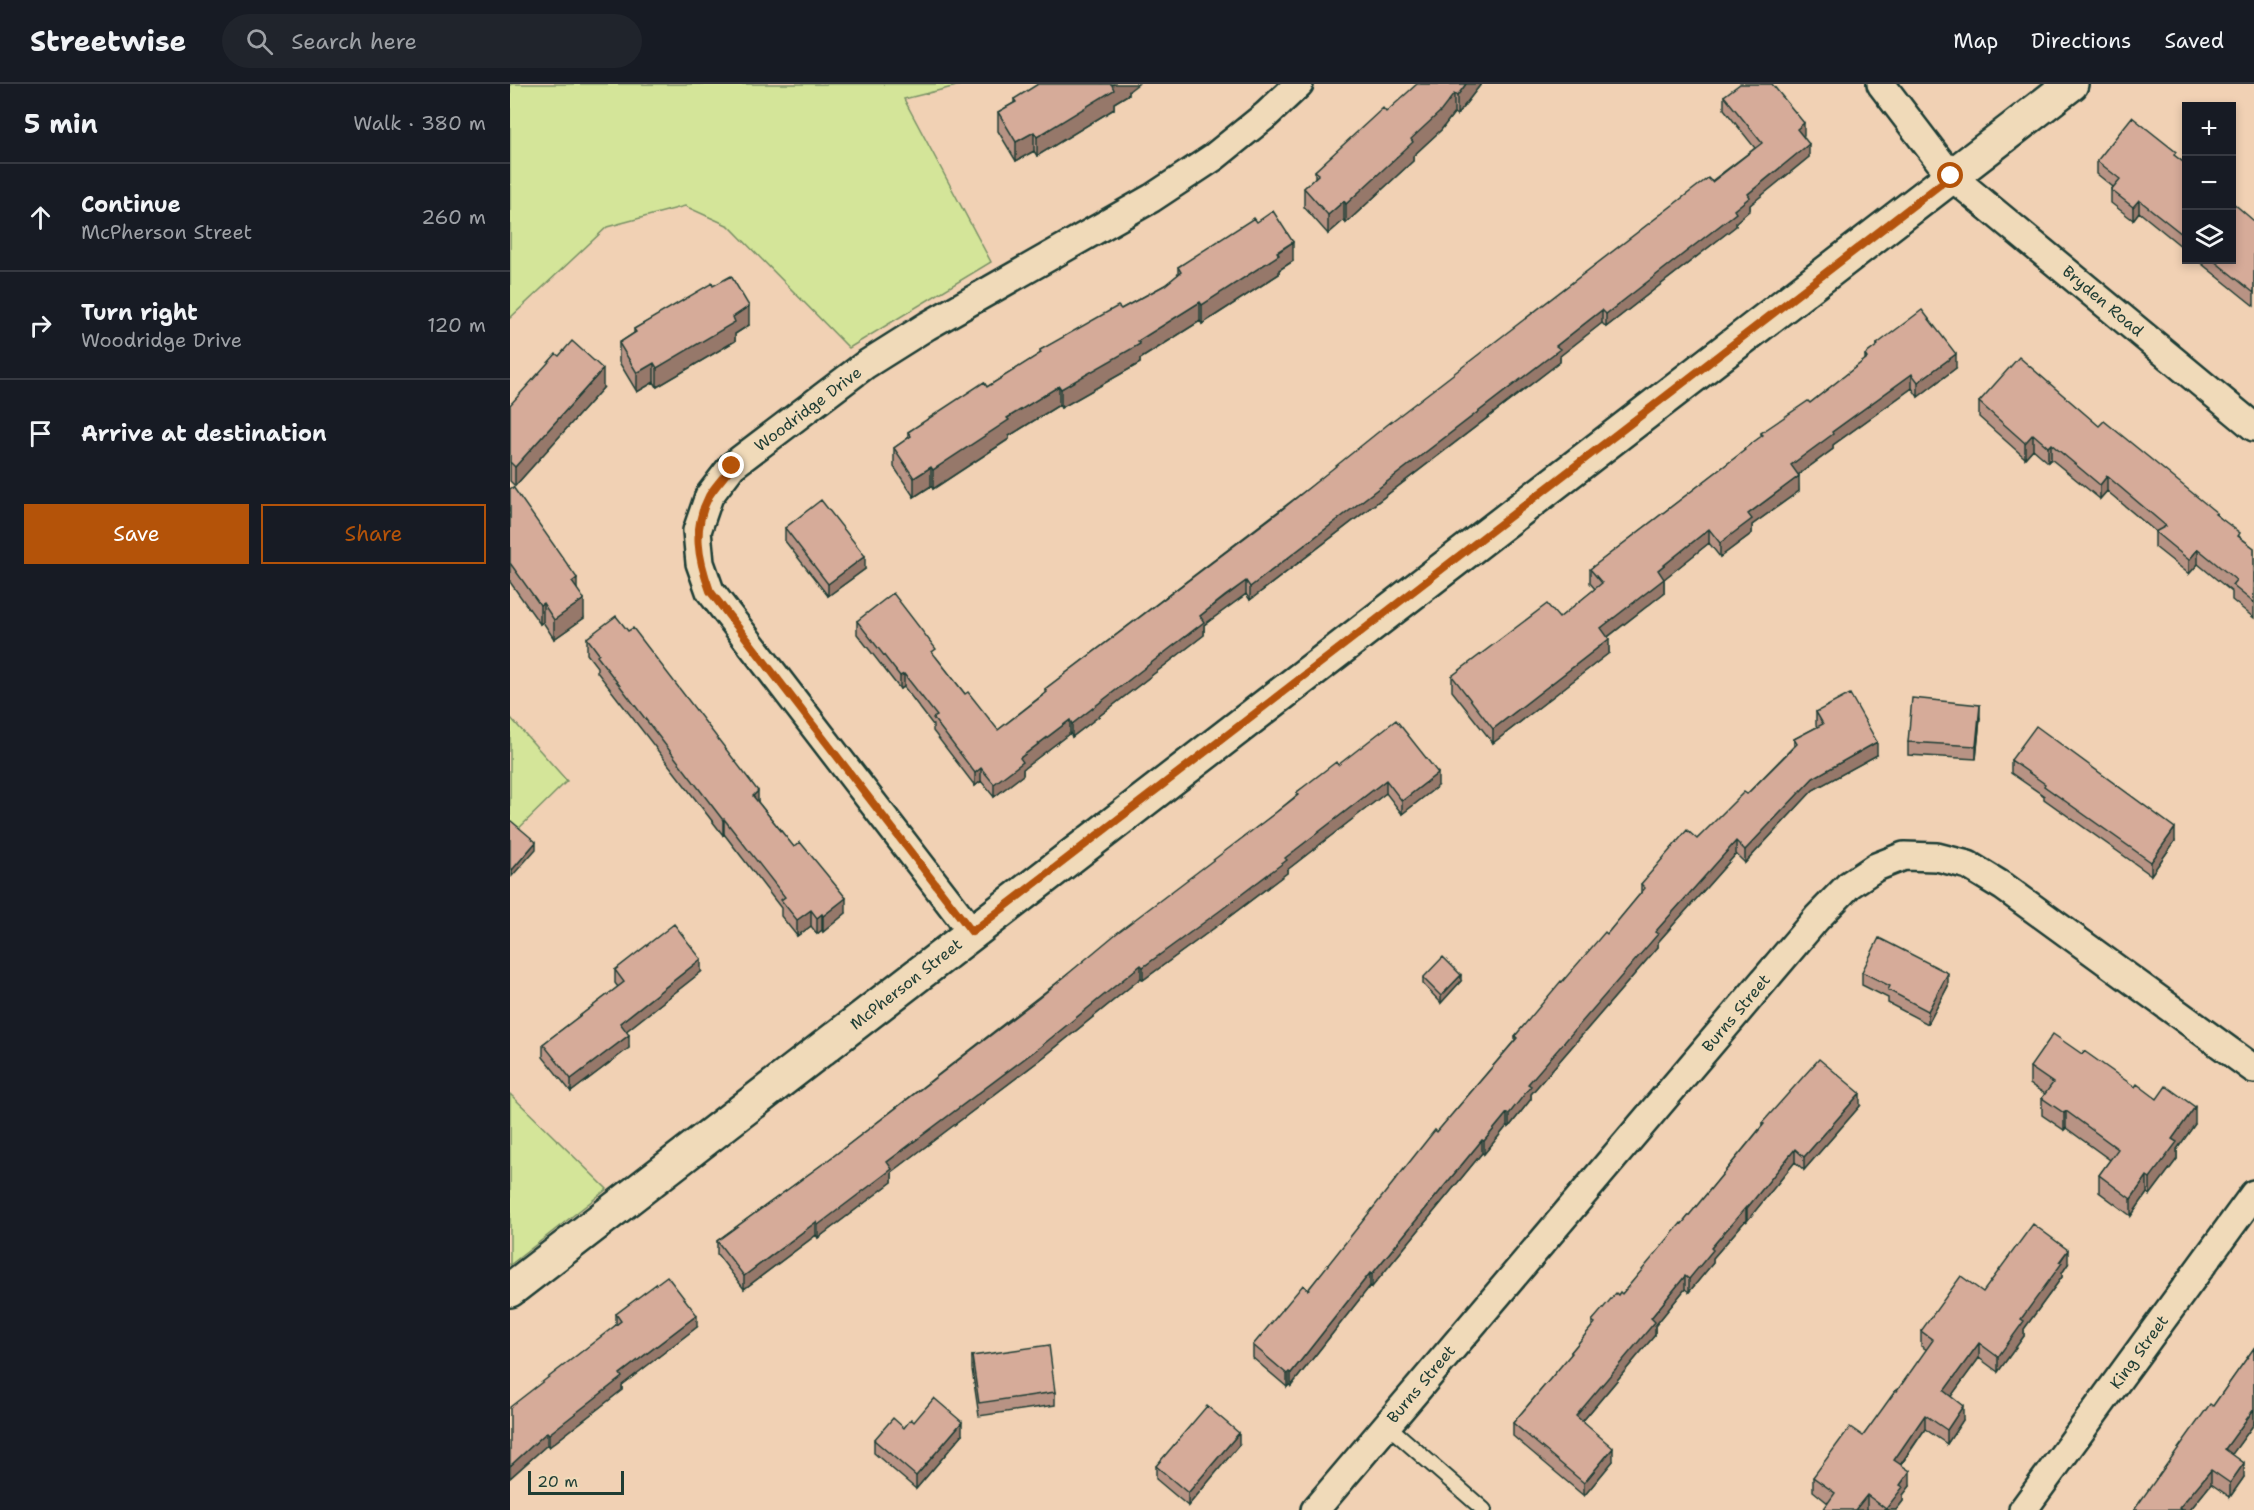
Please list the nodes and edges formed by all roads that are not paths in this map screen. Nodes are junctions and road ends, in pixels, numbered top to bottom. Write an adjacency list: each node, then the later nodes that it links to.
1 (1299, 84): 6 (street, Woodridge Drive)
2 (1881, 84): 4 (street)
3 (2071, 84): 4 (street, McPherson Street)
4 (1951, 176): 5 (street, Bryden Road); 6 (street, McPherson Street)
5 (2254, 427)
6 (972, 932): 9 (street, McPherson Street)
7 (2254, 1069): 10 (street, Burns Street)
8 (2254, 1194): 13 (street, King Street)
9 (510, 1290)
10 (1387, 1425): 11 (street, Burns Street); 12 (lane)
11 (1315, 1510)
12 (1484, 1510)
13 (2023, 1510)

